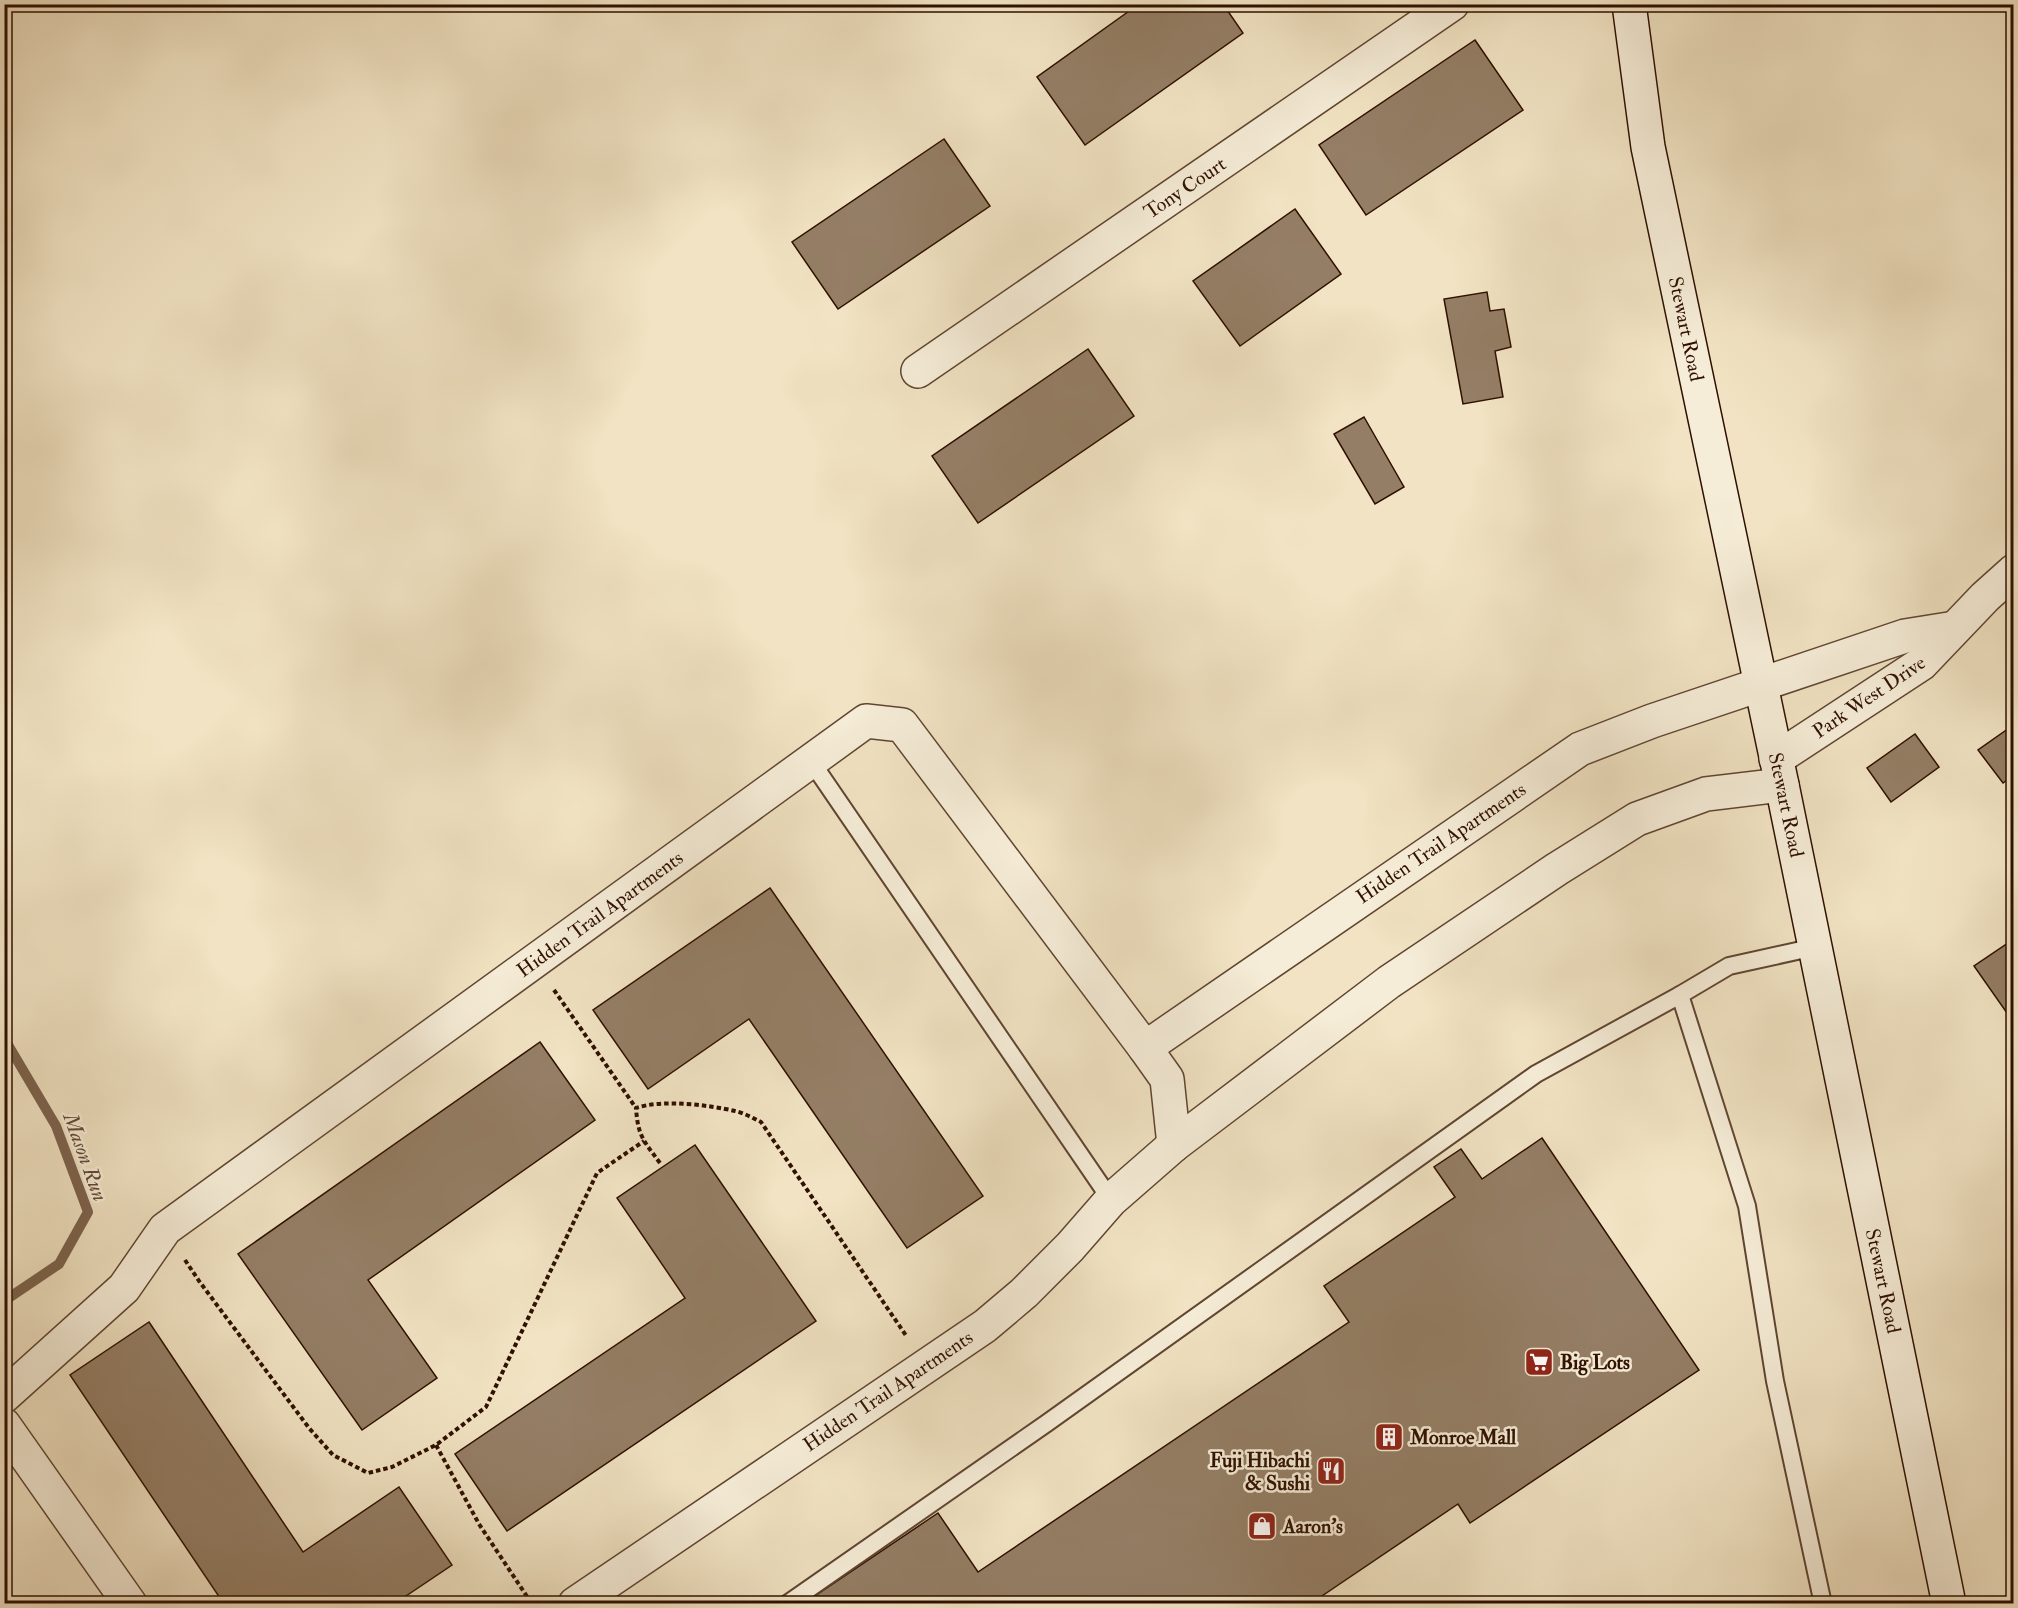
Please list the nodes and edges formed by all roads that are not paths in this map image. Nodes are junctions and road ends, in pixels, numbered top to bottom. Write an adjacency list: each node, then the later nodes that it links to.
1 (1452, 4): 3 (street, Tony Court)
2 (1629, 4): 6 (street, Stewart Road)
3 (918, 371)
4 (2013, 571): 5 (street, Park West Drive)
5 (1955, 628): 6 (street, Park West Drive); 8 (street, Park West Drive)
6 (1761, 684): 8 (street, Stewart Road); 11 (street, Hidden Trail Apartments)
7 (811, 761): 11 (street, Hidden Trail Apartments); 13 (lane); 14 (street, Hidden Trail Apartments)
8 (1779, 772): 9 (street, Stewart Road); 12 (street, Hidden Trail Apartments)
9 (1815, 947): 10 (lane); 20 (street, Stewart Road)
10 (1680, 995): 18 (lane); 19 (lane)
11 (1145, 1048): 12 (street, Hidden Trail Apartments)
12 (1174, 1145): 13 (street, Hidden Trail Apartments)
13 (1111, 1200): 17 (street, Hidden Trail Apartments)
14 (4, 1396)
15 (4, 1425): 16 (street)
16 (130, 1604)
17 (575, 1604)
18 (787, 1604)
19 (1823, 1604)
20 (1949, 1604)

